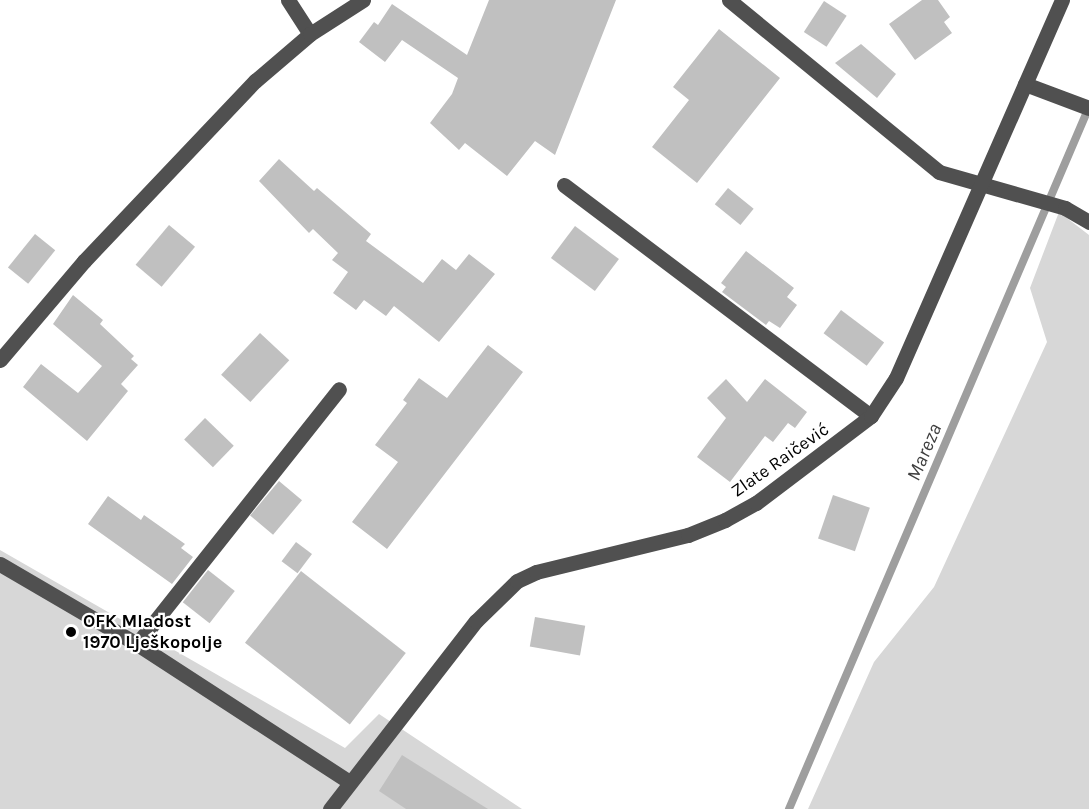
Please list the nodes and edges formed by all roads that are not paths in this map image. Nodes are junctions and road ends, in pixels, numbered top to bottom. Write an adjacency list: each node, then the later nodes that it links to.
1 (288, 0): 5 (street)
2 (363, 0): 5 (street)
3 (729, 0): 8 (street)
4 (1062, 0): 6 (street, Zlate Raičević)
5 (310, 34): 11 (street)
6 (1025, 84): 7 (street); 8 (street, Zlate Raičević)
7 (1083, 105)
8 (980, 184): 10 (street); 13 (street, Zlate Raičević)
9 (564, 185): 13 (street)
10 (1089, 222)
11 (0, 360)
12 (339, 389): 15 (street)
13 (871, 416): 16 (street, Zlate Raičević)
14 (0, 564): 15 (street)
15 (137, 644): 16 (street)
16 (348, 781): 17 (street, Zlate Raičević)
17 (330, 809)

